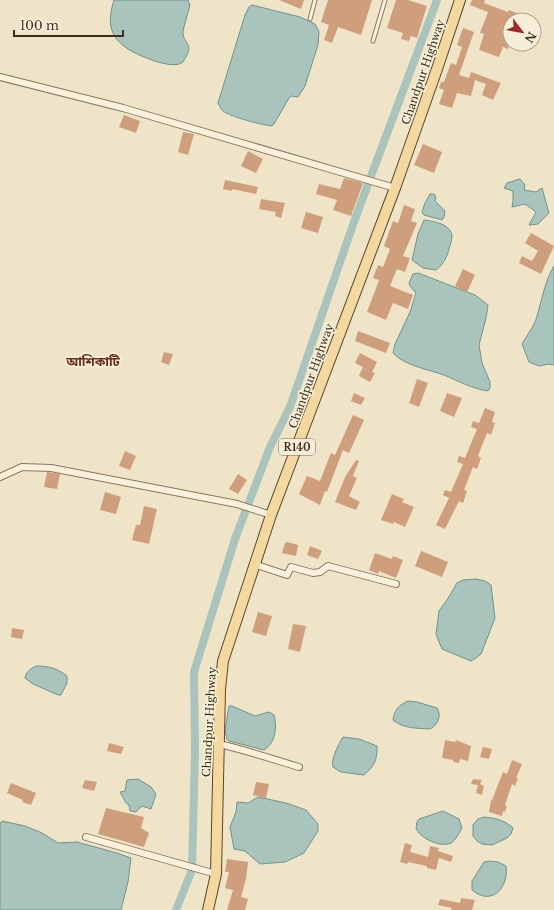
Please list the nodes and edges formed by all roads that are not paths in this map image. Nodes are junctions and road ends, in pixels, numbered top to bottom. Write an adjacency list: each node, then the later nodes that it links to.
1 (315, 0): 4 (lane)
2 (385, 0): 5 (lane)
3 (460, 0): 7 (main road, Chandpur Highway / R140)
4 (310, 19)
5 (373, 41)
6 (0, 77): 7 (street)
7 (395, 188): 9 (main road, Chandpur Highway / R140)
8 (0, 477): 9 (street)
9 (271, 515): 10 (main road, Chandpur Highway / R140)
10 (254, 564): 11 (street); 12 (main road, Chandpur Highway / R140)
11 (396, 584)
12 (218, 744): 13 (street); 15 (main road, Chandpur Highway / R140)
13 (299, 766)
14 (86, 837): 15 (street)
15 (212, 873): 16 (main road, Chandpur Highway / R140)
16 (208, 910)

